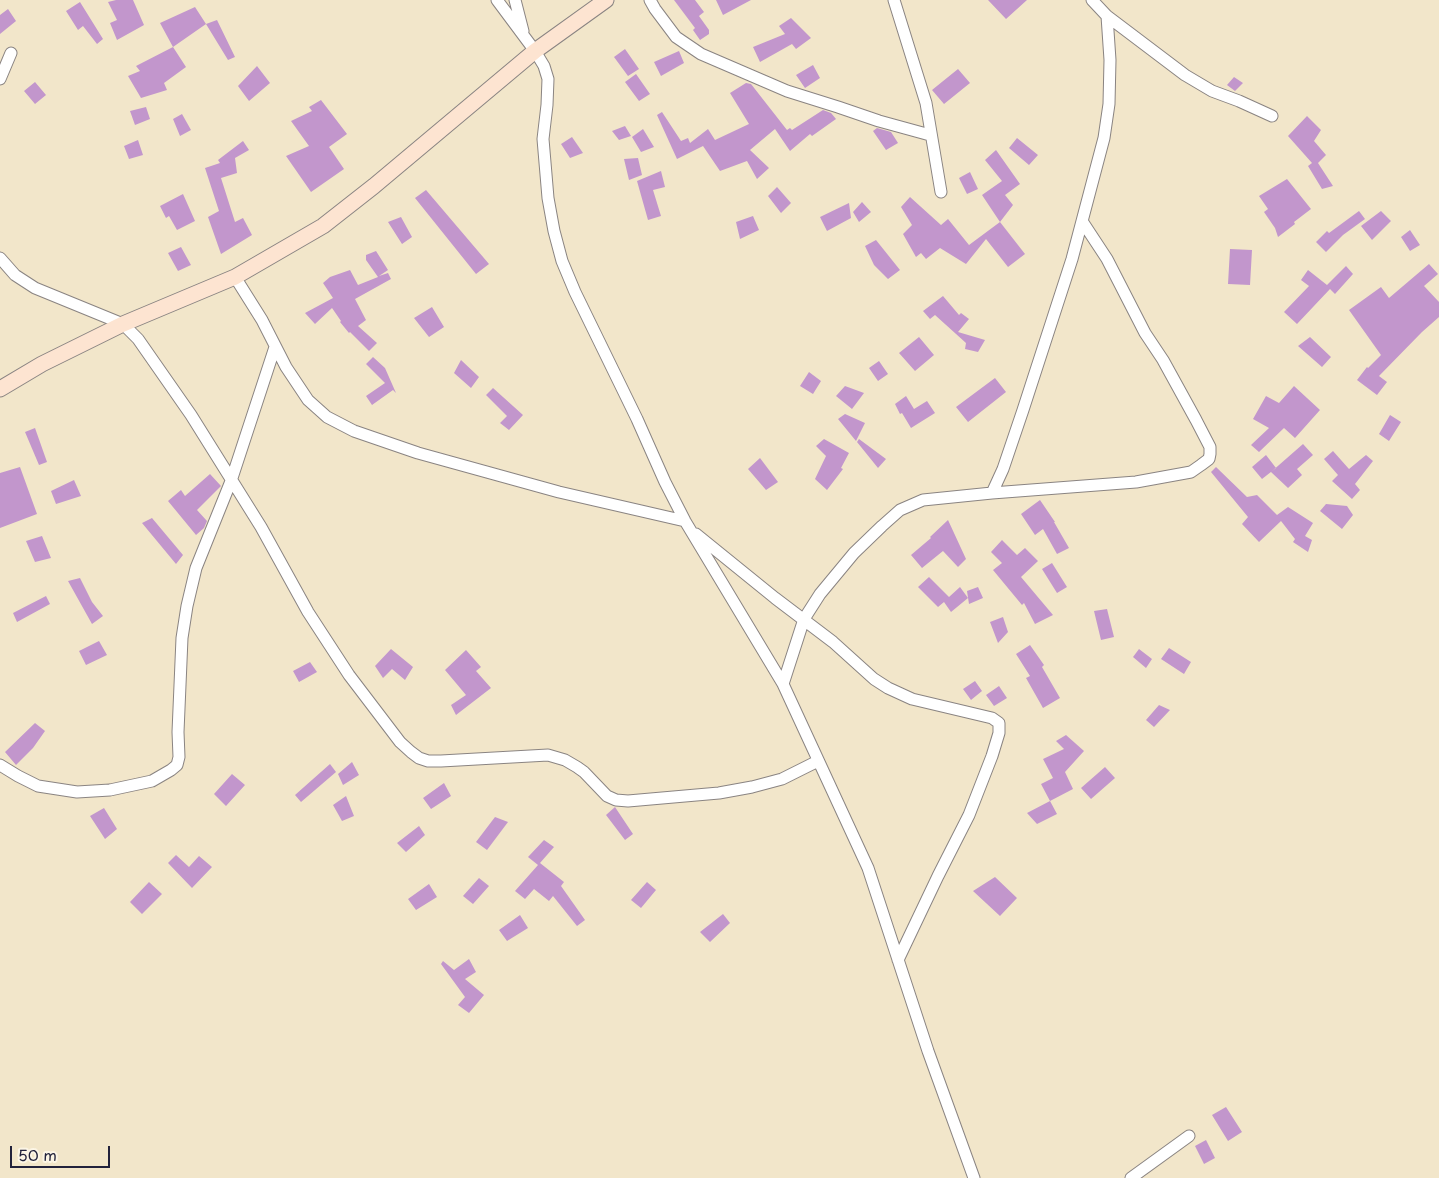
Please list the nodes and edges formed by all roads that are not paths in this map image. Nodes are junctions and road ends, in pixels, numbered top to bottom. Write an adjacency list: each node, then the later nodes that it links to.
1 (497, 0): 8 (street)
2 (515, 0): 8 (street)
3 (606, 0): 9 (main road)
4 (650, 0): 13 (street)
5 (894, 0): 13 (street)
6 (1092, 0): 7 (street)
7 (1107, 16): 12 (street); 15 (street)
8 (524, 35): 9 (street)
9 (535, 51): 17 (main road); 23 (street)
10 (11, 53): 11 (street)
11 (0, 79)
12 (1272, 116)
13 (930, 135): 14 (street)
14 (941, 192)
15 (1082, 221): 22 (street); 22 (street)
16 (0, 258): 18 (street)
17 (235, 277): 18 (main road); 19 (street)
18 (123, 324): 20 (main road); 21 (street)
19 (275, 347): 21 (street); 23 (street)
20 (0, 388)
21 (231, 481): 26 (street); 27 (street)
22 (992, 493): 24 (street)
23 (688, 526): 24 (street); 25 (street)
24 (804, 619): 25 (street); 28 (street)
25 (782, 684): 26 (street)
26 (818, 761): 28 (street)
27 (0, 765)
28 (898, 960): 30 (street)
29 (1189, 1136): 31 (street)
30 (974, 1178)
31 (1131, 1178)

